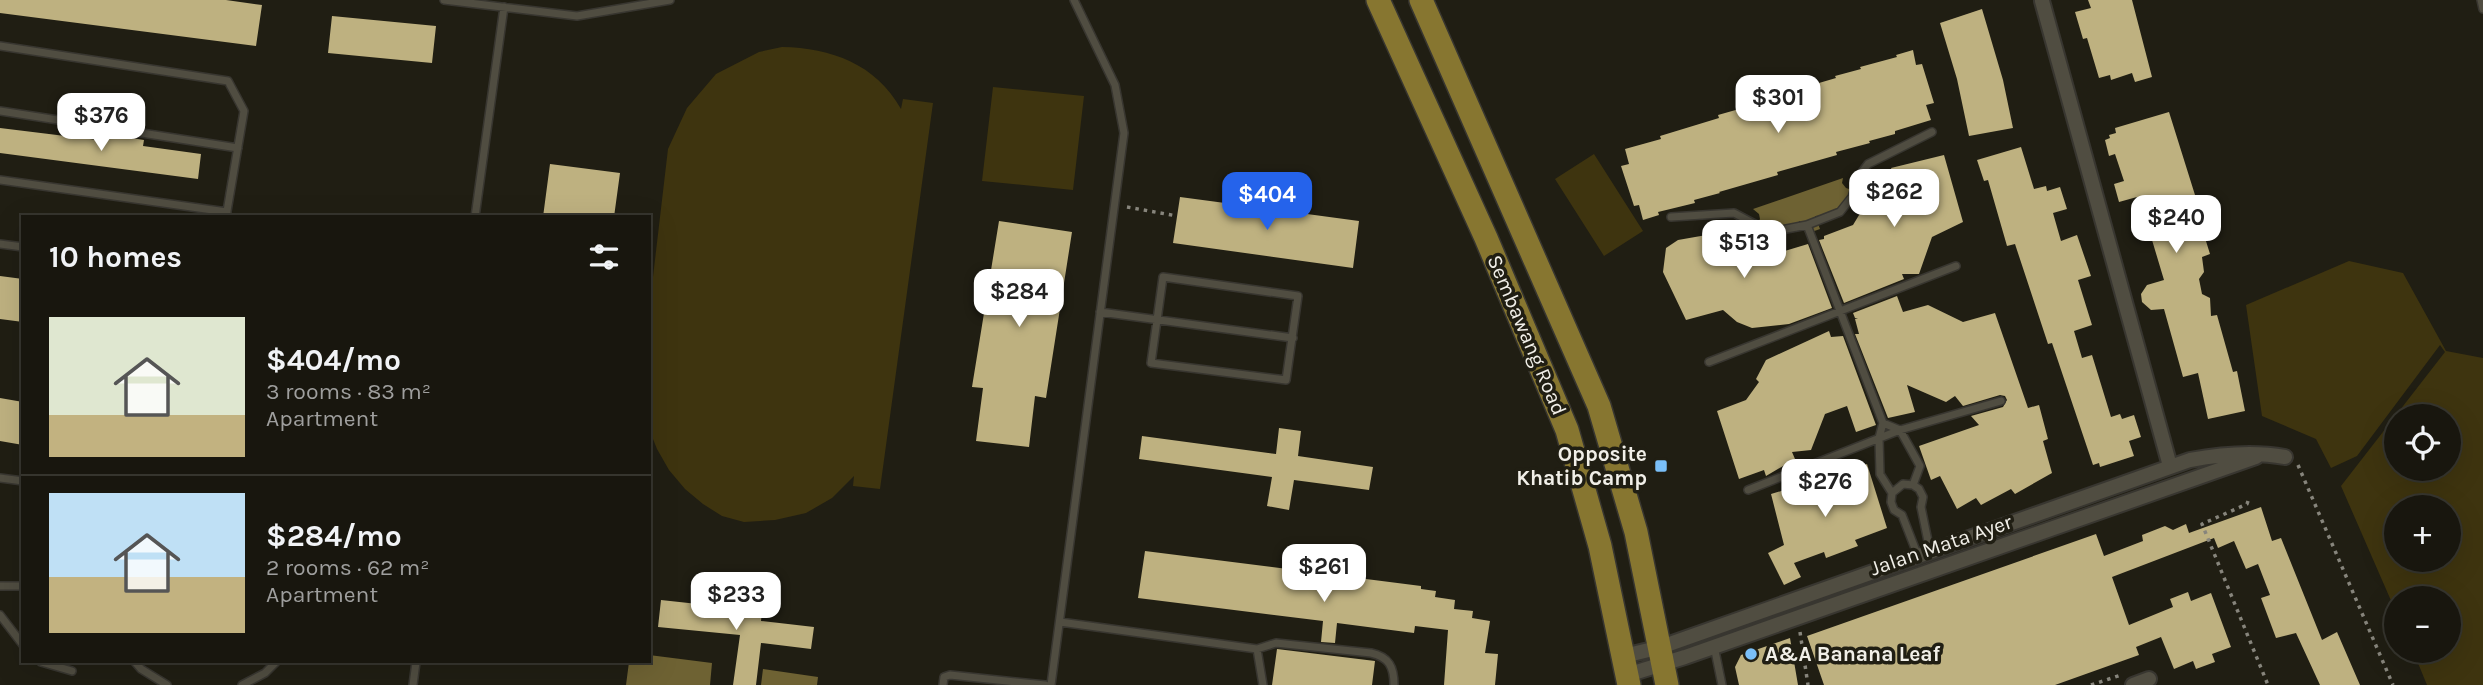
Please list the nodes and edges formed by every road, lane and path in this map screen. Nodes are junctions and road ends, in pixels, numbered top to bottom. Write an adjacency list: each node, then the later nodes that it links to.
1 (444, 0): 8 (lane)
2 (670, 0): 8 (lane)
3 (1074, 0): 15 (lane)
4 (1378, 0): 58 (main road, Sembawang Road)
5 (1421, 0): 56 (main road, Sembawang Road)
6 (2481, 0): 9 (lane)
7 (2042, 1): 35 (street)
8 (504, 7): 17 (lane)
9 (2483, 9)
10 (0, 46): 13 (lane)
11 (0, 111): 13 (lane)
12 (1932, 132): 20 (lane)
13 (238, 148): 16 (lane)
14 (0, 180): 16 (lane)
15 (1114, 205): 18 (path); 25 (lane)
16 (226, 215)
17 (475, 215)
18 (1177, 216)
19 (1671, 217): 20 (lane)
20 (1807, 225): 24 (lane)
21 (0, 244): 22 (lane)
22 (21, 247)
23 (1956, 266): 24 (lane)
24 (1840, 311): 28 (lane); 30 (lane)
25 (1100, 312): 26 (lane); 46 (lane)
26 (1157, 320): 27 (lane); 27 (lane); 27 (lane)
27 (1293, 338)
28 (1709, 362)
29 (2001, 401): 31 (lane)
30 (1883, 423): 31 (lane); 32 (lane)
31 (1900, 429): 32 (lane); 38 (lane)
32 (1879, 438): 39 (lane); 40 (lane)
33 (2268, 453): 34 (street, Jalan Mata Ayer); 35 (street, Jalan Mata Ayer); 50 (street, Jalan Mata Ayer)
34 (2285, 457): 72 (path)
35 (2171, 467): 42 (street, Jalan Mata Ayer)
36 (0, 478): 37 (lane)
37 (21, 481)
38 (1913, 485): 40 (lane); 42 (lane)
39 (1748, 490)
40 (1892, 493): 42 (lane)
41 (2248, 501): 71 (path)
42 (1924, 554): 48 (street, Jalan Mata Ayer)
43 (0, 586): 44 (lane)
44 (21, 586)
45 (0, 615): 49 (lane)
46 (1060, 622): 51 (lane); 65 (lane)
47 (1799, 623): 69 (path)
48 (1710, 629): 50 (street); 56 (street, Jalan Mata Ayer)
49 (21, 642)
50 (1714, 646): 56 (street, Jalan Mata Ayer); 68 (lane)
51 (1257, 649): 66 (lane); 67 (lane)
52 (44, 663): 57 (lane)
53 (136, 663): 60 (lane)
54 (275, 663): 61 (lane)
55 (416, 663): 62 (lane)
56 (1664, 665): 58 (street, Jalan Mata Ayer)
57 (72, 671)
58 (1627, 672)
59 (2149, 679): 70 (street)
60 (167, 685)
61 (243, 685)
62 (413, 685)
63 (943, 685): 64 (lane)
64 (1045, 685)
65 (1051, 685)
66 (1264, 685)
67 (1394, 685)
68 (1722, 685)
69 (1808, 685)
70 (2133, 685)
71 (2268, 685)
72 (2393, 685)

